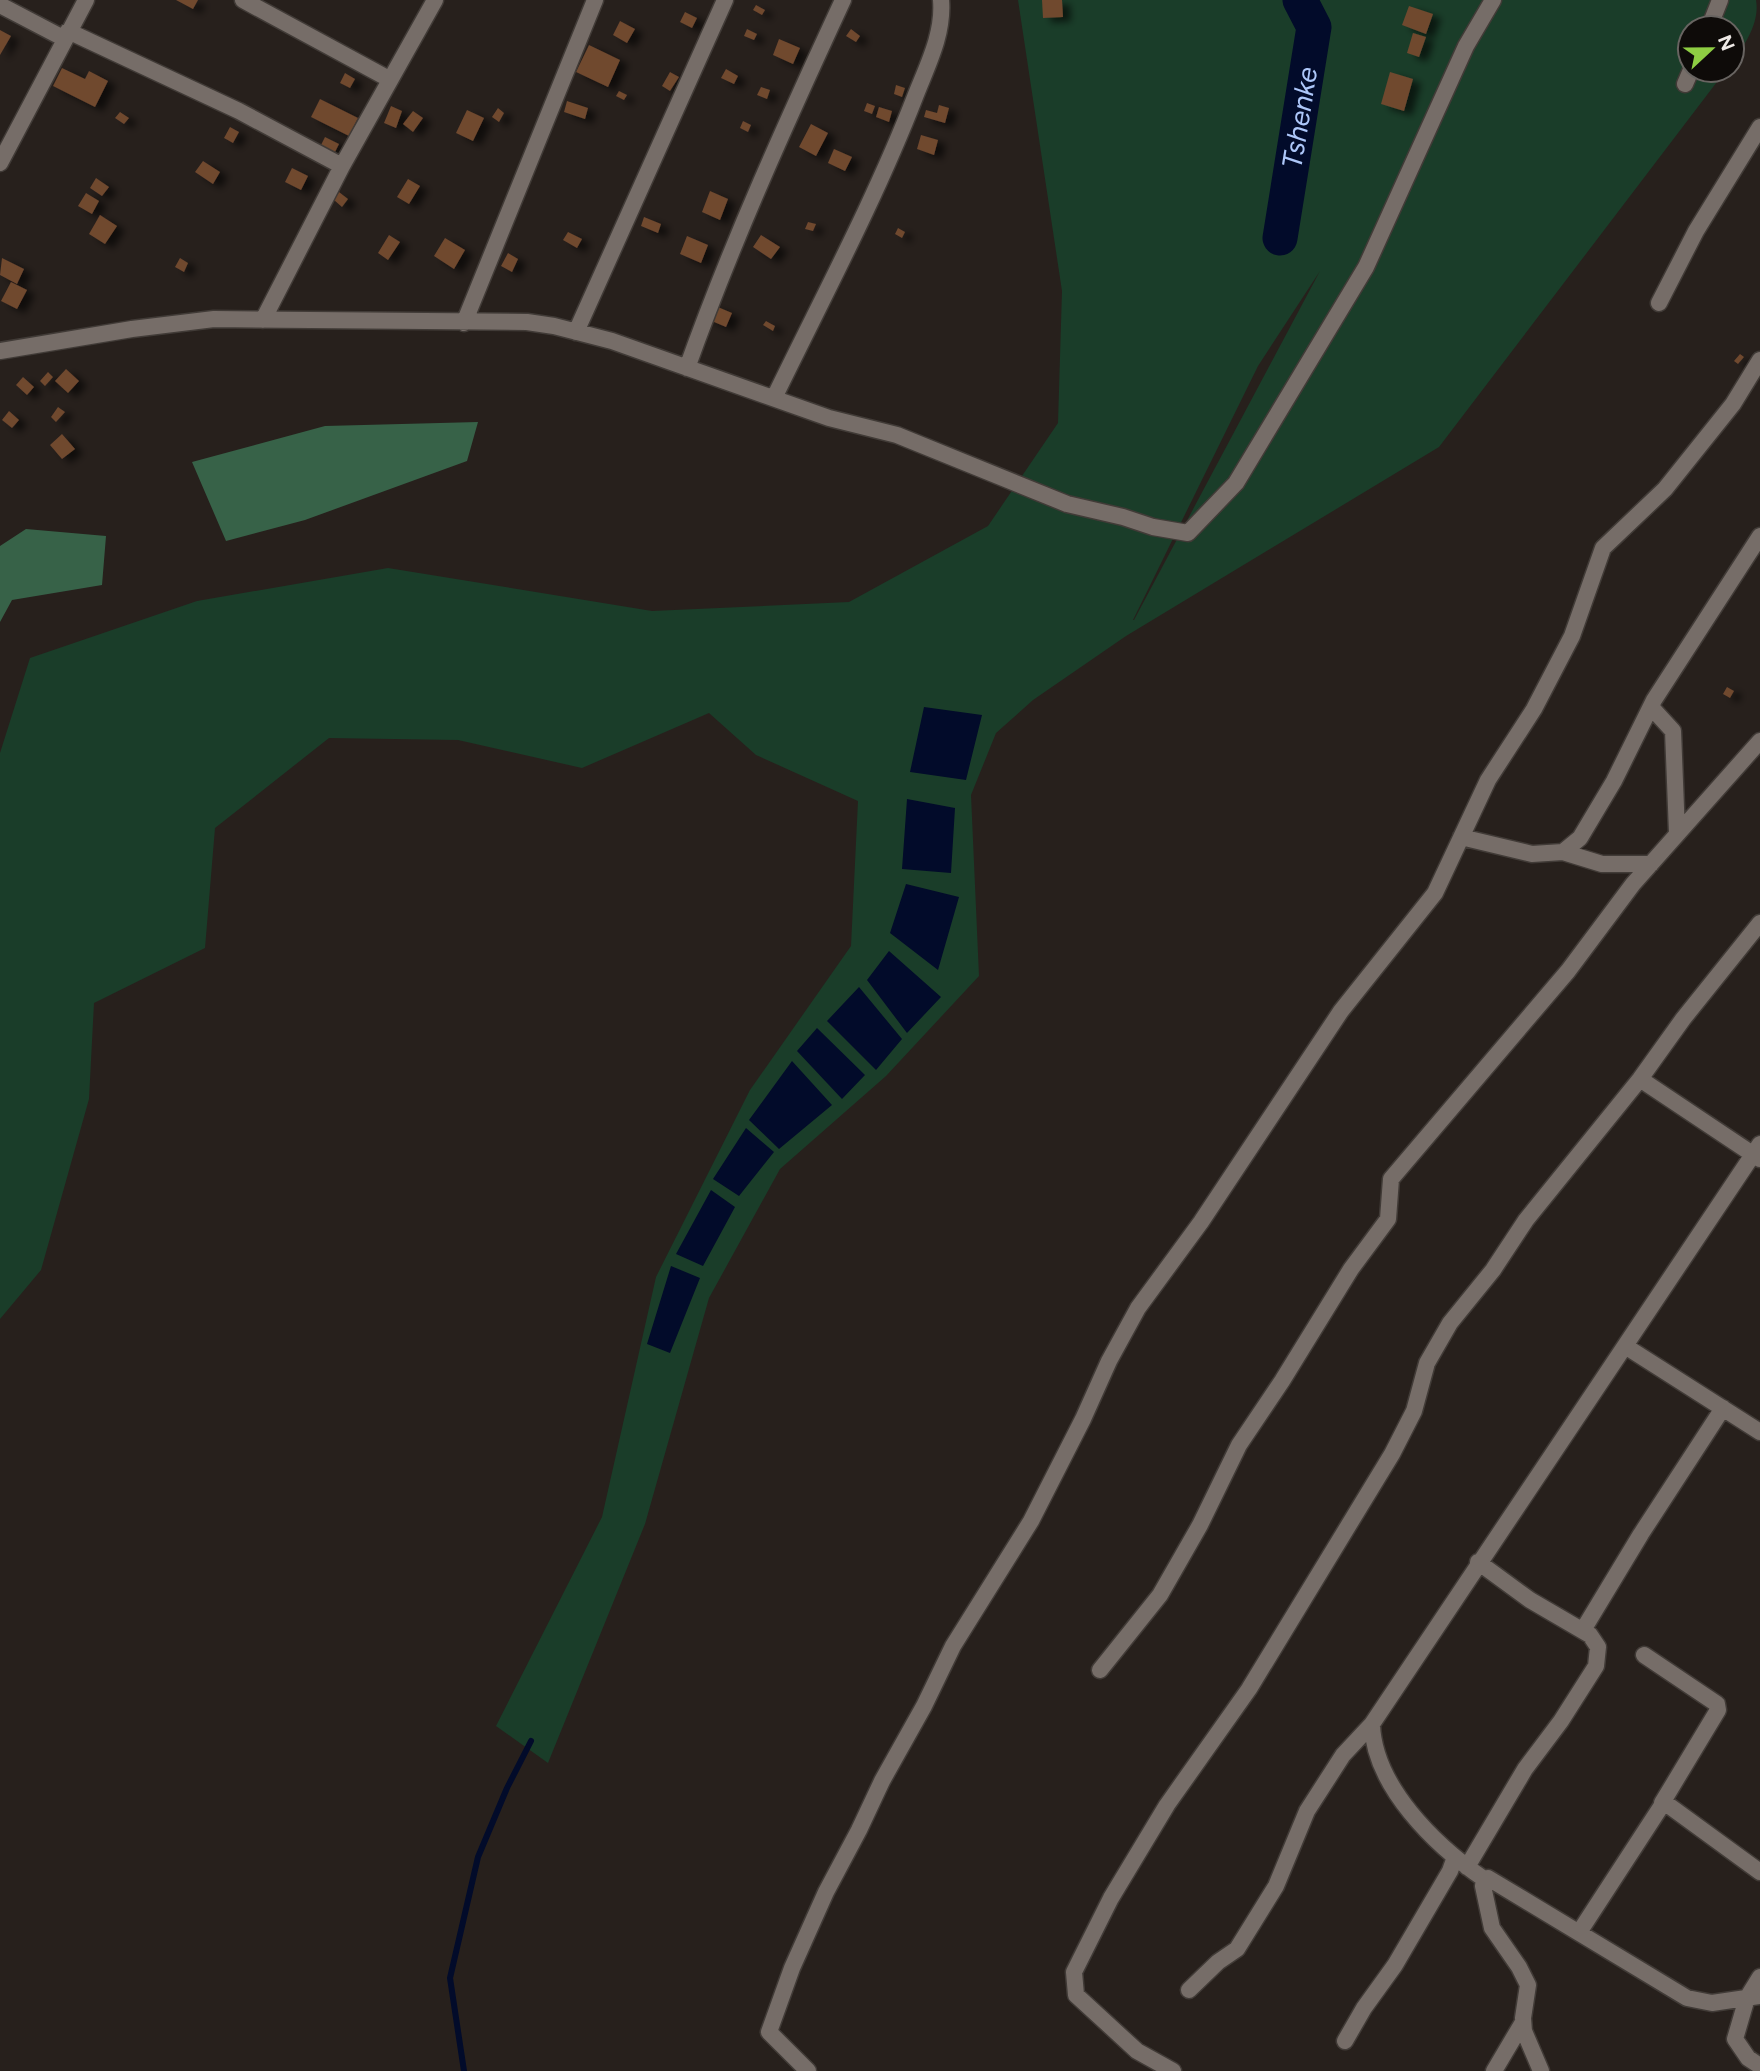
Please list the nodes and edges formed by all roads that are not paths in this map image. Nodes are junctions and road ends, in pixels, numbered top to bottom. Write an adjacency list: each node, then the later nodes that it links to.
1 (86, 0): 10 (street)
2 (243, 0): 11 (street)
3 (435, 0): 11 (street)
4 (595, 0): 17 (street)
5 (725, 0): 18 (street)
6 (843, 0): 21 (street)
7 (941, 0): 22 (street)
8 (1493, 0): 22 (street)
9 (0, 5): 10 (street)
10 (66, 35): 13 (street); 14 (street)
11 (389, 79): 14 (street)
12 (1760, 127): 15 (street)
13 (0, 163)
14 (342, 166): 16 (street)
15 (1659, 303)
16 (263, 320): 17 (street); 19 (street)
17 (464, 323): 18 (street)
18 (576, 331): 21 (street)
19 (0, 352)
20 (1760, 360): 27 (street)
21 (687, 368): 22 (street)
22 (774, 398)
23 (1760, 536): 24 (street)
24 (1651, 707): 26 (street); 28 (street)
25 (1760, 741): 26 (street)
26 (1677, 833): 29 (street)
27 (1461, 837): 28 (street); 53 (street)
28 (1563, 852): 29 (street)
29 (1651, 864): 39 (street)
30 (1760, 923): 31 (street)
31 (1640, 1079): 32 (street); 54 (street)
32 (1757, 1152): 33 (street)
33 (1625, 1346): 34 (street); 36 (street)
34 (1723, 1408): 35 (street); 37 (street)
35 (1760, 1432)
36 (1478, 1562): 37 (street); 40 (street)
37 (1583, 1630): 42 (street)
38 (1644, 1655): 41 (street)
39 (1100, 1670)
40 (1372, 1724): 42 (street); 47 (street)
41 (1662, 1803): 43 (street); 45 (street)
42 (1461, 1862): 44 (street); 50 (street)
43 (1760, 1872)
44 (1484, 1880): 45 (street); 49 (street)
45 (1580, 1931): 48 (street)
46 (1760, 1976): 48 (street)
47 (1189, 1990)
48 (1754, 1997): 52 (street)
49 (1523, 2022): 51 (street); 57 (street)
50 (1345, 2041)
51 (1511, 2042): 55 (street); 56 (street)
52 (1760, 2066)
53 (808, 2071)
54 (1173, 2071)
55 (1494, 2071)
56 (1508, 2071)
57 (1541, 2071)

